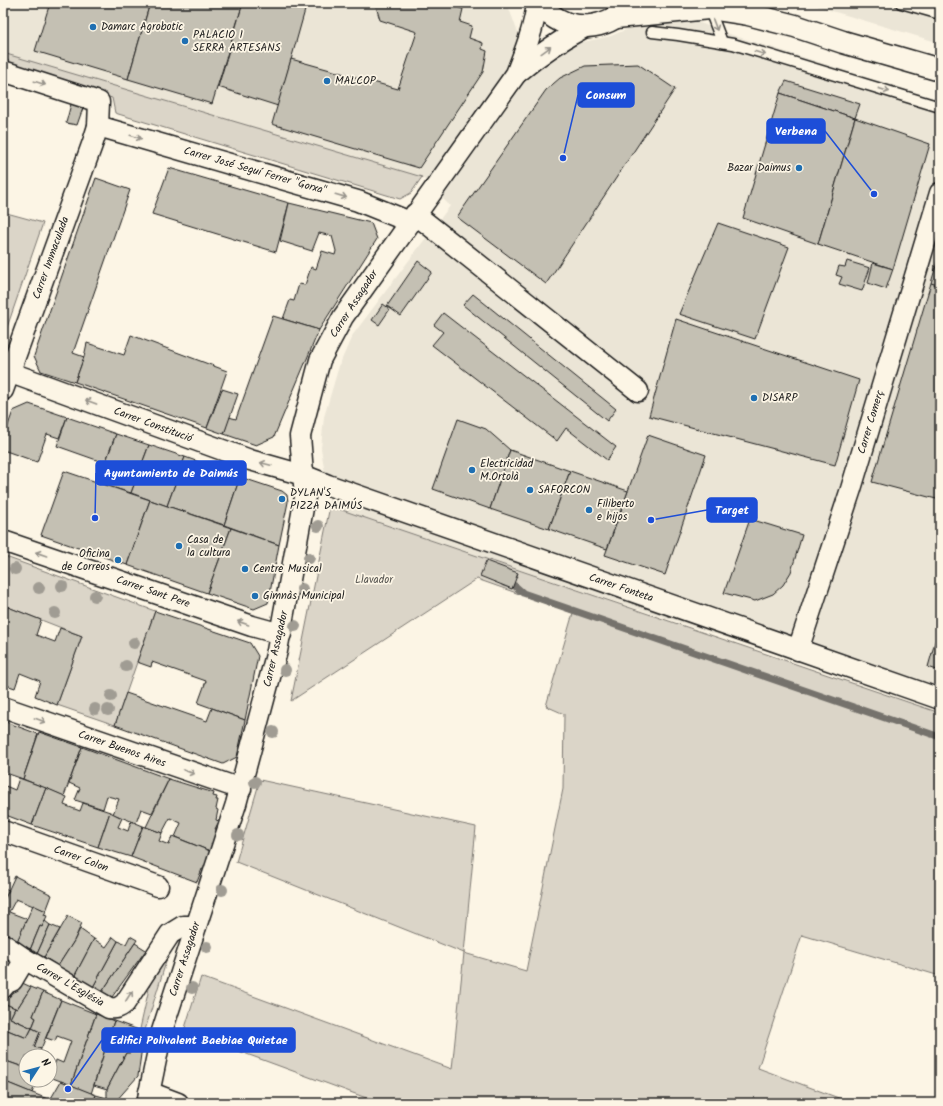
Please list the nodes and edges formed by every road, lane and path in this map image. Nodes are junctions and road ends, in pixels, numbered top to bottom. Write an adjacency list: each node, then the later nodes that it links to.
1 (537, 3): 12 (street, Carrer Assagador)
2 (541, 3): 7 (street)
3 (901, 3): 6 (lane)
4 (703, 5): 5 (street); 9 (lane, one-way to 9); 10 (street)
5 (623, 10): 7 (street)
6 (940, 14)
7 (585, 27): 12 (street, Carrer Assagador, one-way to 7)
8 (652, 32): 9 (lane)
9 (722, 42): 13 (lane, one-way to 13)
10 (940, 70)
11 (3, 71): 14 (street, Carrer Immaculada, one-way to 14)
12 (516, 74): 16 (street, Carrer Assagador)
13 (940, 108)
14 (98, 126): 16 (street, Carrer José Seguí Ferrer "Gorxa", one-way to 16); 17 (street, Carrer Immaculada)
15 (940, 193): 22 (street, Carrer Comerç)
16 (412, 218): 18 (street, Carrer José Seguí Ferrer "Gorxa"); 19 (street, Carrer Assagador)
17 (5, 378): 19 (street, Carrer Constitució, one-way to 17)
18 (638, 391)
19 (304, 475): 21 (street, Carrer Assagador); 22 (street, Carrer Fonteta)
20 (3, 541): 21 (street, Carrer Sant Pere, one-way to 20)
21 (281, 634): 25 (street, Carrer Assagador)
22 (798, 650): 23 (street, Carrer Fonteta)
23 (940, 699)
24 (3, 707): 25 (street, Carrer Buenos Aires, one-way to 25)
25 (241, 789): 28 (street, Carrer Assagador)
26 (3, 831): 27 (street, Carrer Colon)
27 (158, 886)
28 (196, 926): 30 (street, Carrer L'Església, one-way to 28); 32 (street, Carrer Assagador)
29 (3, 944): 30 (street, Carrer L'Església)
30 (26, 959): 31 (street)
31 (7, 986)
32 (148, 1097): 33 (street)
33 (178, 1103)

